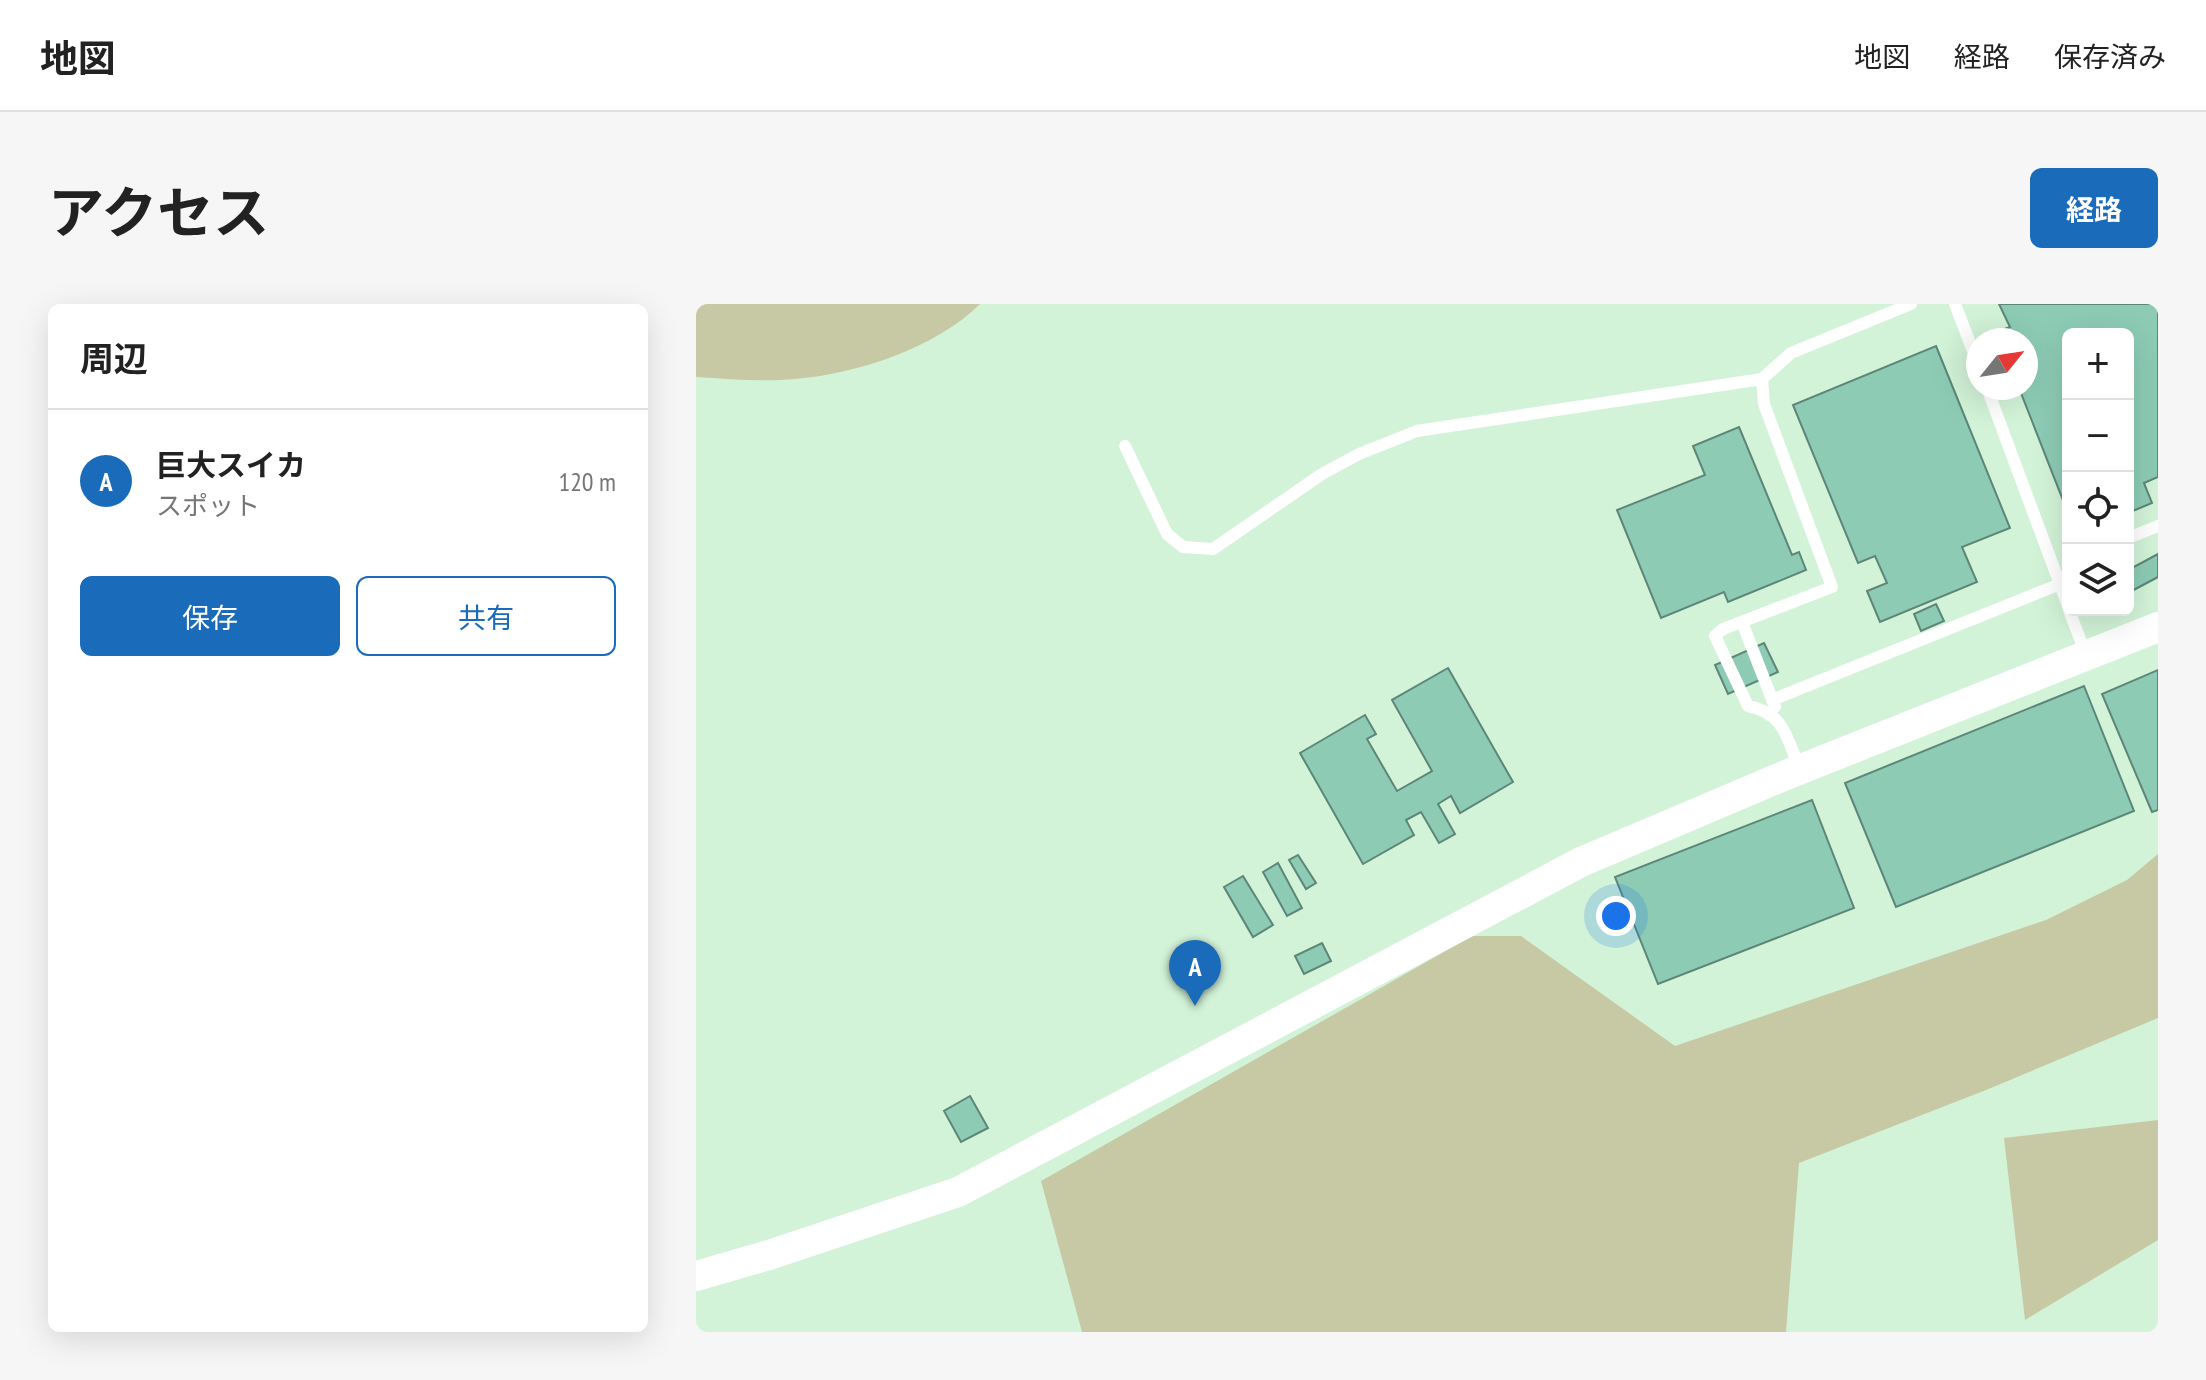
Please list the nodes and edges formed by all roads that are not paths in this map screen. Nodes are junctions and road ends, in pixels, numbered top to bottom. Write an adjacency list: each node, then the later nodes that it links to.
1 (1911, 304): 4 (lane)
2 (1955, 304): 3 (lane)
3 (1966, 333)
4 (1762, 379): 6 (lane); 13 (lane)
5 (1991, 400): 10 (lane)
6 (1125, 446)
7 (2158, 526): 8 (lane)
8 (2134, 536)
9 (2062, 581): 10 (lane)
10 (2060, 584): 11 (lane); 16 (lane)
11 (2062, 589)
12 (2072, 616): 15 (lane)
13 (1742, 622): 16 (lane); 17 (lane)
14 (2158, 627): 15 (street)
15 (2086, 655): 18 (street)
16 (1772, 700): 17 (lane)
17 (1780, 721): 18 (lane)
18 (1800, 770): 19 (street)
19 (696, 1276)

